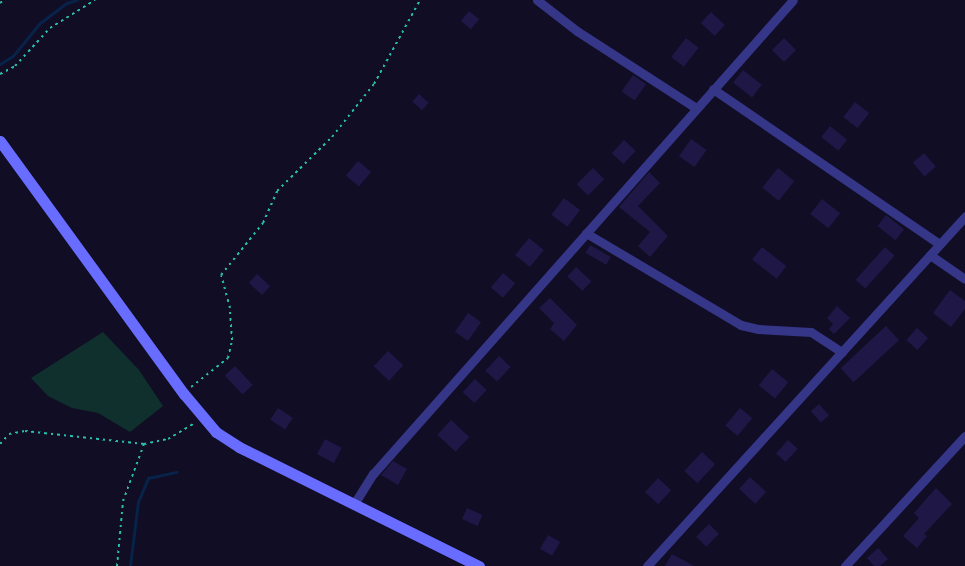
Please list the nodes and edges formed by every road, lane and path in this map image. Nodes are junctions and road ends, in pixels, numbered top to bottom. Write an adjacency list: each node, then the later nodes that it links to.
1 (4, 0): 6 (path)
2 (95, 0): 7 (path)
3 (420, 0): 17 (path)
4 (537, 0): 9 (street)
5 (793, 0): 8 (street)
6 (0, 4)
7 (0, 74)
8 (713, 88): 9 (street); 13 (street)
9 (696, 108): 12 (street)
10 (0, 141): 17 (main road)
11 (965, 216): 13 (street)
12 (586, 233): 16 (street); 22 (street)
13 (939, 244): 14 (street)
14 (930, 255): 15 (street); 16 (street)
15 (965, 279)
16 (842, 352): 25 (street)
17 (184, 394): 18 (main road)
18 (202, 417): 21 (path); 22 (main road)
19 (965, 436): 26 (street)
20 (0, 444): 21 (path)
21 (144, 444): 23 (path)
22 (354, 504): 24 (main road)
23 (117, 566)
24 (479, 566)
25 (647, 566)
26 (845, 566)

